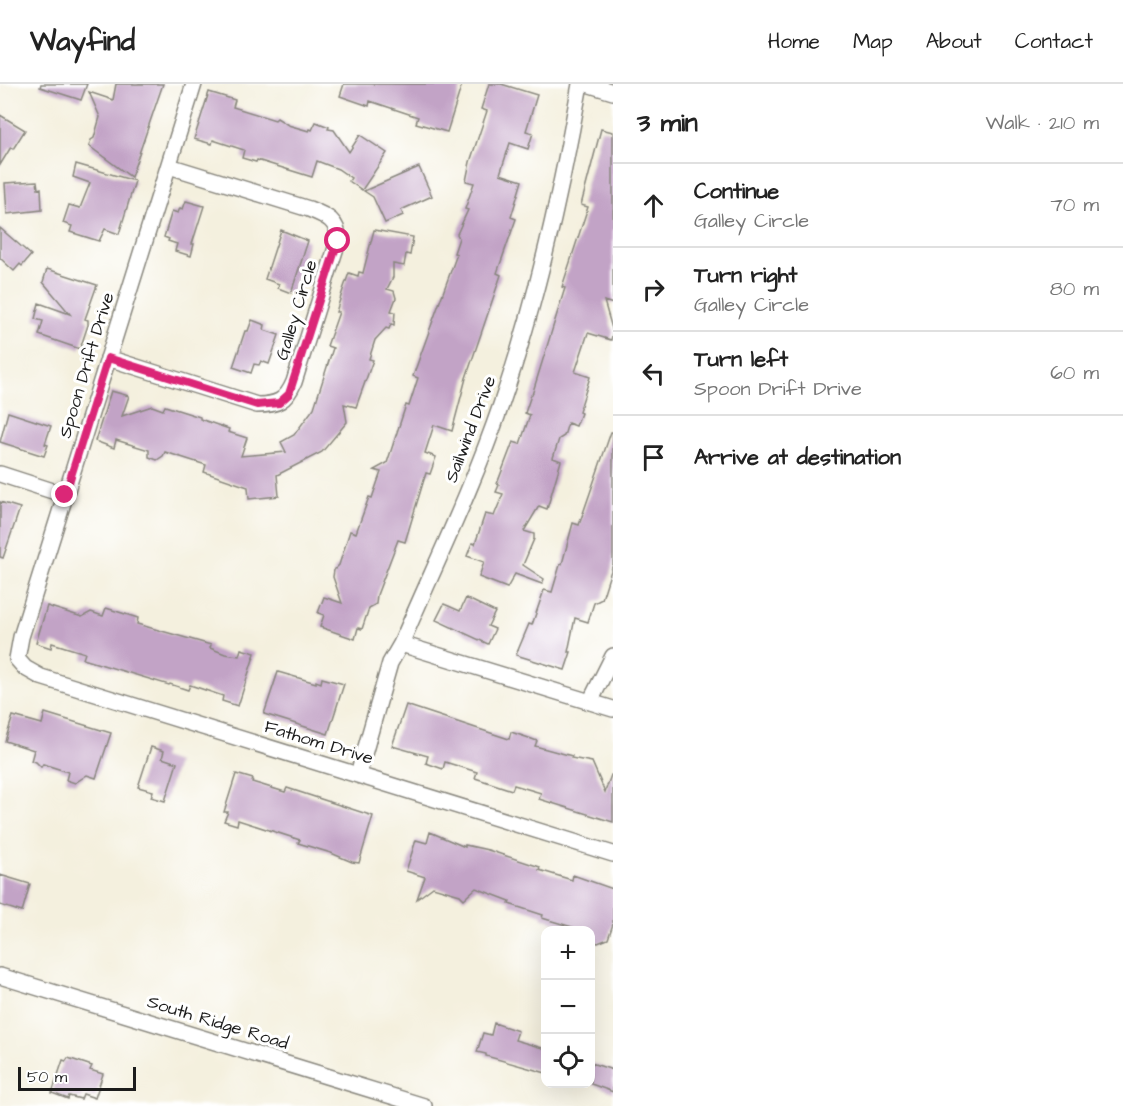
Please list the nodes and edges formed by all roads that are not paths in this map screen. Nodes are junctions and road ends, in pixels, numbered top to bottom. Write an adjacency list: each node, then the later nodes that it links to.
1 (194, 84): 5 (street, Spoon Drift Drive)
2 (579, 84): 9 (street, Sailwind Drive)
3 (588, 84): 4 (street)
4 (613, 92)
5 (169, 166): 6 (street, Spoon Drift Drive); 6 (street, Galley Circle)
6 (108, 358): 8 (street, Spoon Drift Drive)
7 (0, 474): 8 (street)
8 (65, 495): 11 (street, Spoon Drift Drive)
9 (401, 644): 12 (street); 14 (street, Sailwind Drive)
10 (613, 656): 12 (street)
11 (17, 659): 14 (street, Fathom Drive)
12 (590, 702): 13 (street)
13 (613, 709)
14 (358, 775): 15 (street, Fathom Drive)
15 (613, 854)
16 (0, 976): 17 (street, South Ridge Road)
17 (424, 1106)

